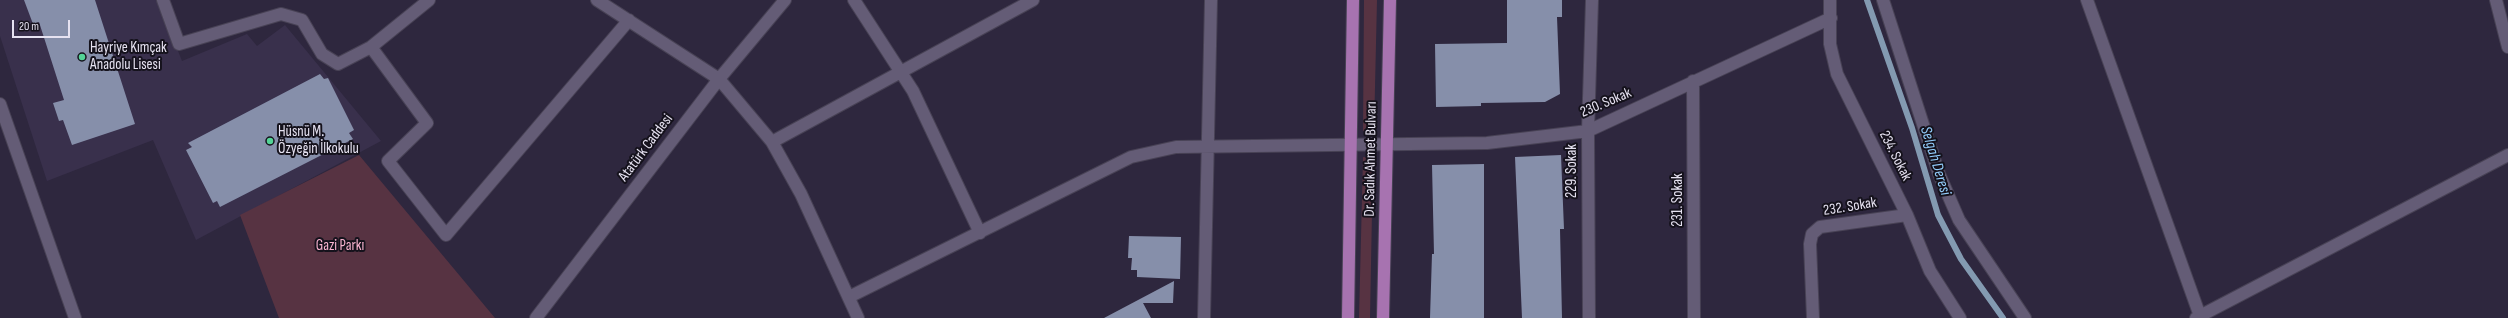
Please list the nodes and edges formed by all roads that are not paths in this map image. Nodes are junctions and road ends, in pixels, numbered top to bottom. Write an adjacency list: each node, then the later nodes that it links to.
1 (164, 0): 17 (street)
2 (429, 0): 17 (street)
3 (597, 0): 16 (street)
4 (785, 0): 20 (street, Atatürk Caddesi)
5 (854, 0): 19 (street)
6 (1033, 0): 19 (street)
7 (1211, 0): 27 (street)
8 (1353, 0): 25 (main road, Dr. Sadık Ahmet Bulvarı)
9 (1390, 0): 26 (main road, Dr. Sadık Ahmet Bulvarı)
10 (1592, 0): 23 (street, 229. Sokak)
11 (1830, 0): 15 (street, 234. Sokak)
12 (1883, 0): 43 (street)
13 (2087, 0): 32 (street)
14 (2496, 0): 18 (street)
15 (1831, 18): 21 (street, 230. Sokak); 29 (street, 234. Sokak)
16 (629, 20): 17 (street); 20 (street)
17 (371, 47)
18 (2508, 47)
19 (900, 72): 24 (street); 30 (street)
20 (719, 79): 24 (street); 34 (street, Atatürk Caddesi)
21 (1693, 82): 23 (street, 230. Sokak); 40 (street, 231. Sokak)
22 (0, 104): 33 (street)
23 (1588, 131): 26 (street, 230. Sokak); 39 (street, 229. Sokak)
24 (772, 142): 31 (street)
25 (1352, 144): 26 (street, 230. Sokak); 27 (street, 230. Sokak); 37 (main road, Dr. Sadık Ahmet Bulvarı)
26 (1387, 144): 38 (main road, Dr. Sadık Ahmet Bulvarı)
27 (1209, 146): 30 (street, 230. Sokak); 36 (street)
28 (2508, 155): 32 (street)
29 (1907, 215): 41 (street, 232. Sokak); 42 (street, 234. Sokak)
30 (980, 233): 31 (street, 230. Sokak)
31 (849, 297): 35 (street)
32 (2198, 317)
33 (75, 318)
34 (536, 318)
35 (858, 318)
36 (1204, 318)
37 (1348, 318)
38 (1383, 318)
39 (1589, 318)
40 (1694, 318)
41 (1814, 318)
42 (1960, 318)
43 (2025, 318)

